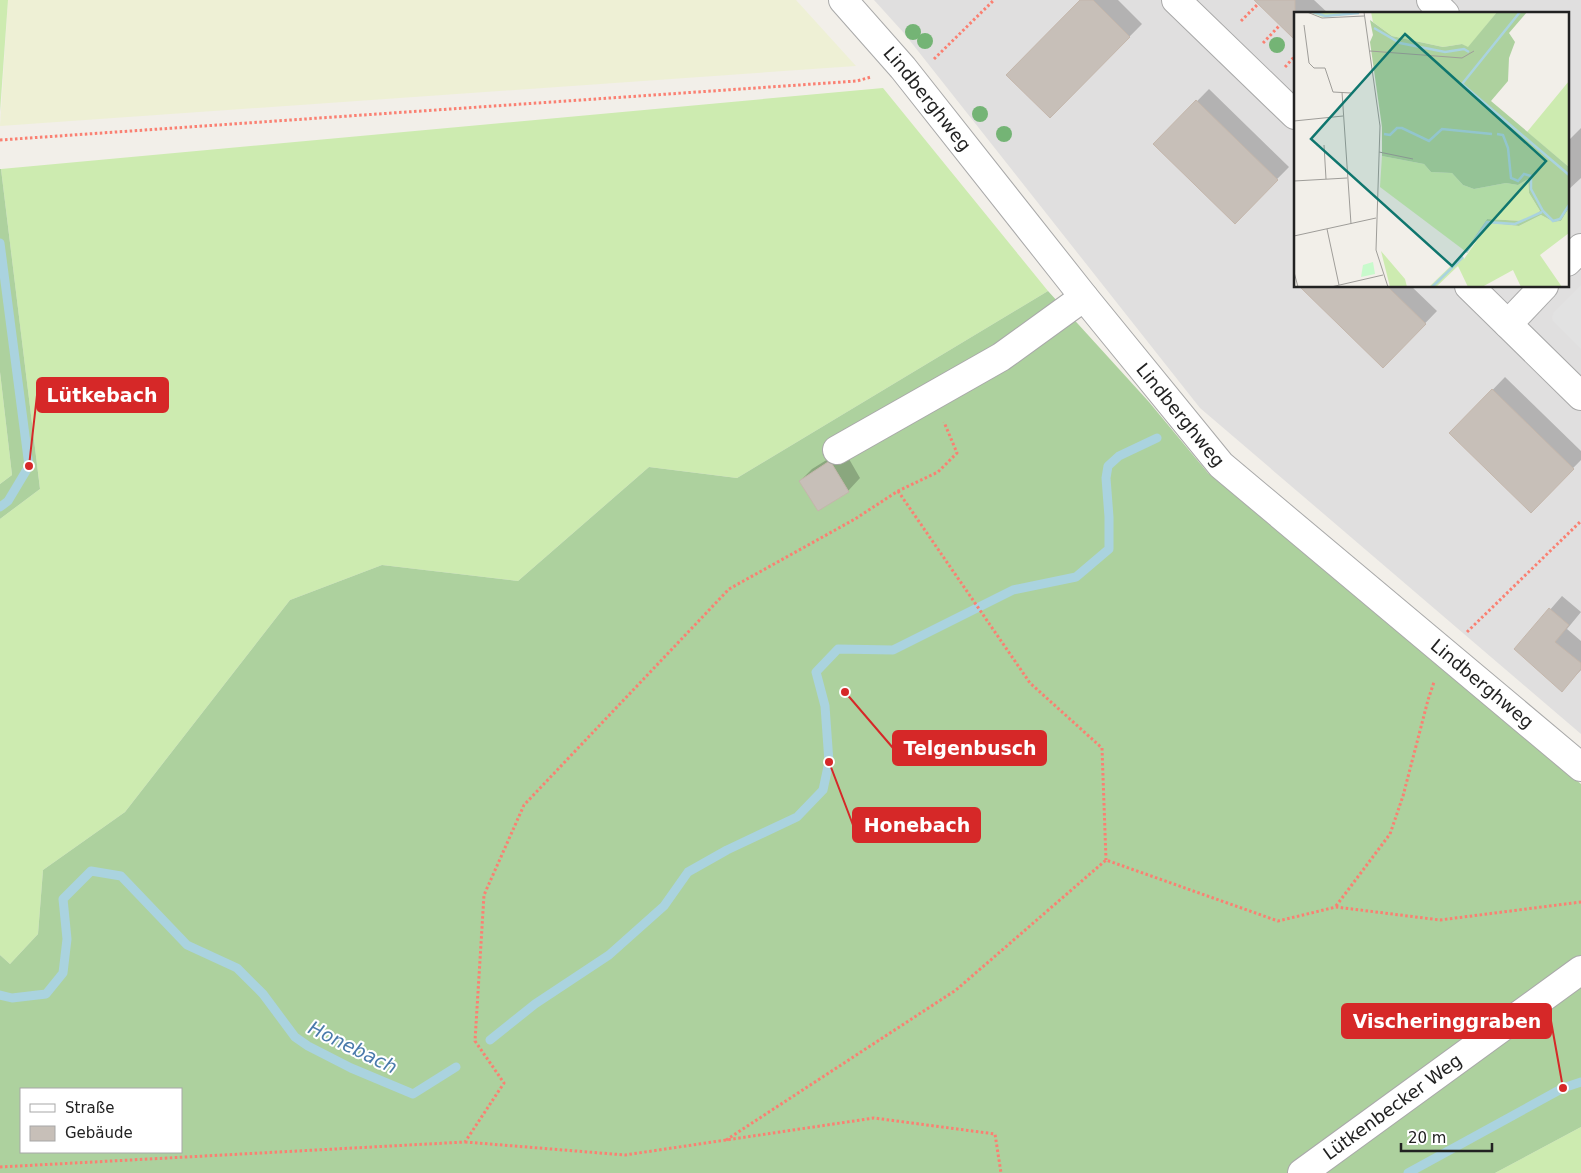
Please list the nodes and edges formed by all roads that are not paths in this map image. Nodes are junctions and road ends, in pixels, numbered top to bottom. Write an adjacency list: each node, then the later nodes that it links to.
1 (843, 0): 10 (street, Lindberghweg)
2 (1176, 0): 5 (street)
3 (1431, 0): 4 (street)
4 (1443, 12)
5 (1294, 114)
6 (1581, 248): 7 (street)
7 (1568, 261)
8 (1471, 288): 11 (street)
9 (1542, 288): 11 (street)
10 (1084, 296): 13 (street); 14 (street, Lindberghweg)
11 (1508, 324): 12 (street)
12 (1581, 396)
13 (837, 450)
14 (1581, 767)
15 (1581, 970): 16 (street, Lütkenbecker Weg)
16 (1302, 1173)

